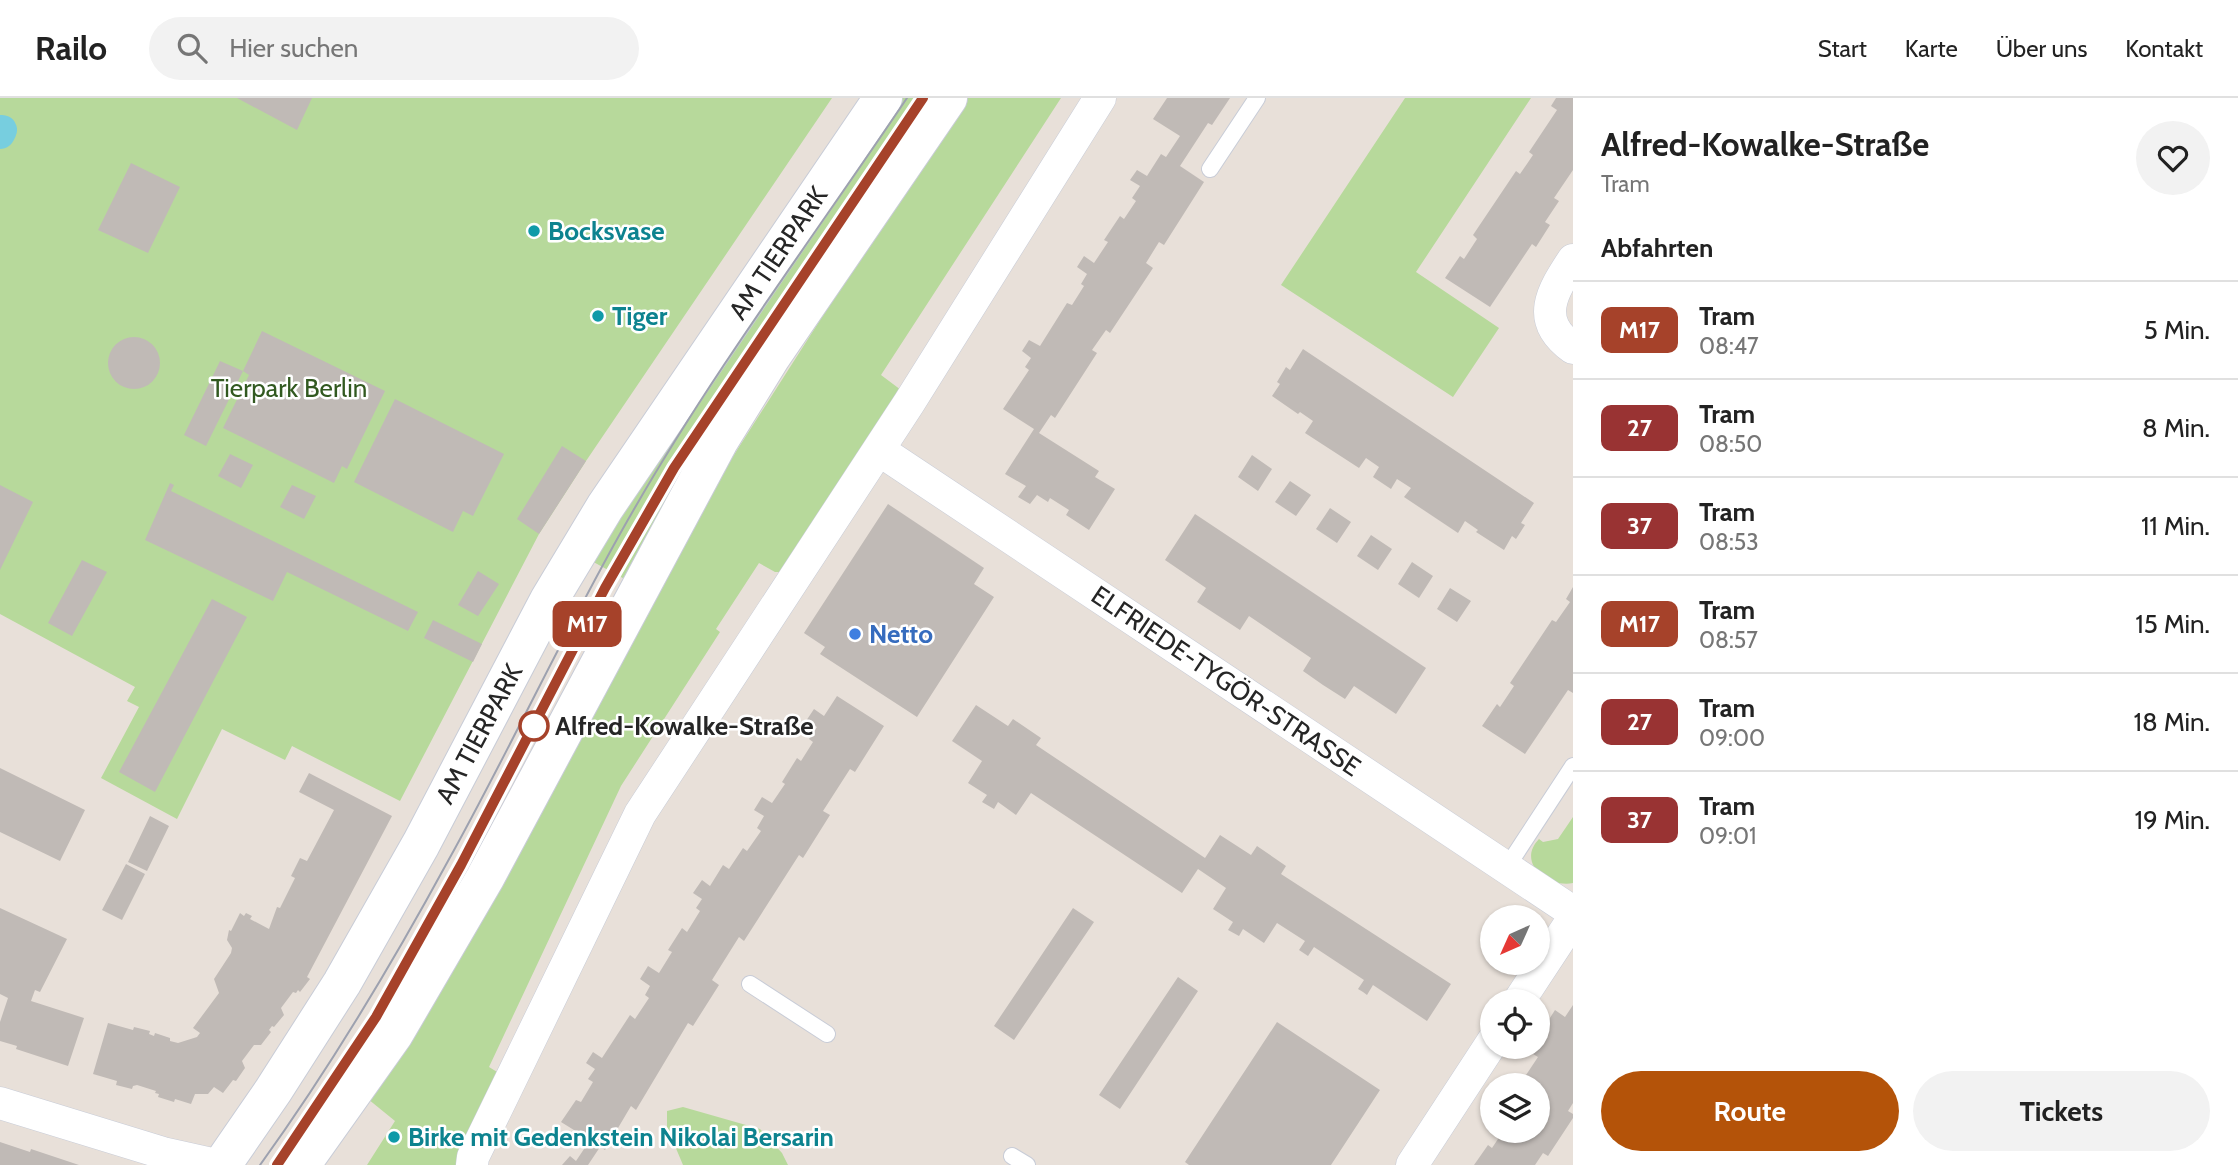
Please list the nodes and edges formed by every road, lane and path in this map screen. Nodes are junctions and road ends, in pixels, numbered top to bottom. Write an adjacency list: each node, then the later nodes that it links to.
1 (883, 98): 19 (main road, AM TIERPARK)
2 (948, 98): 20 (main road, AM TIERPARK)
3 (1100, 98): 8 (street)
4 (1257, 98): 5 (lane)
5 (1210, 169)
6 (1573, 260): 7 (street)
7 (1573, 348)
8 (879, 450): 10 (street, ELFRIEDE-TYGÖR-STRASSE); 21 (street)
9 (1573, 766): 10 (lane)
10 (1507, 867): 11 (street, ELFRIEDE-TYGÖR-STRASSE)
11 (1573, 912)
12 (1573, 919): 14 (street)
13 (750, 984): 15 (lane)
14 (1527, 989)
15 (827, 1034)
16 (1481, 1059): 23 (street)
17 (0, 1103): 19 (street)
18 (1012, 1156): 22 (lane)
19 (219, 1165)
20 (301, 1165)
21 (472, 1165)
22 (1027, 1165)
23 (1412, 1165)

